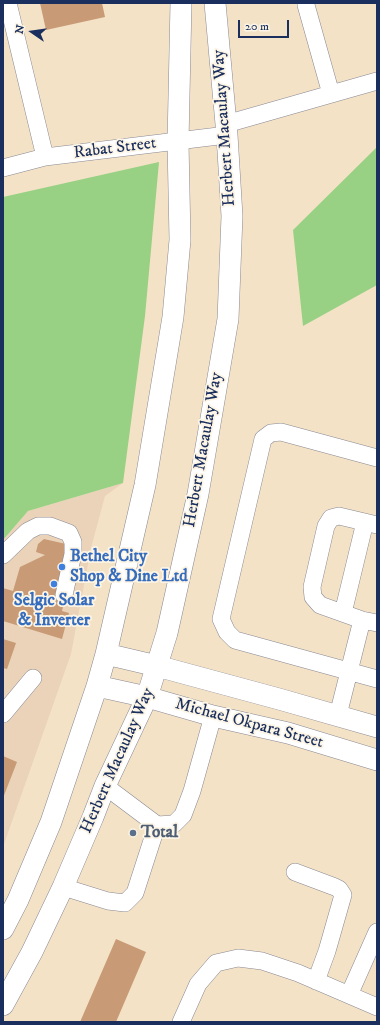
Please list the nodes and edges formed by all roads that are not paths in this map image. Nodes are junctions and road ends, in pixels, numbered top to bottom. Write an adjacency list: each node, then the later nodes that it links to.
1 (8, 3): 9 (street)
2 (181, 3): 8 (main road)
3 (215, 3): 7 (main road, Herbert Macaulay Way)
4 (306, 5): 6 (street)
5 (377, 81): 6 (street, Rabat Street)
6 (331, 94): 7 (street, Rabat Street)
7 (227, 130): 8 (street, Rabat Street); 18 (main road, Herbert Macaulay Way)
8 (178, 142): 9 (street, Rabat Street); 17 (main road)
9 (45, 157): 10 (street, Rabat Street)
10 (3, 168)
11 (377, 458): 19 (street)
12 (371, 524): 15 (street); 15 (street)
13 (3, 555): 14 (street)
14 (64, 595)
15 (343, 613): 16 (street)
16 (369, 621): 19 (street)
17 (106, 654): 18 (main road, Michael Okpara Street); 22 (main road)
18 (157, 666): 23 (main road, Herbert Macaulay Way); 25 (main road, Michael Okpara Street)
19 (350, 672): 21 (street); 25 (street)
20 (33, 678): 24 (street)
21 (377, 679)
22 (97, 686): 23 (main road, Michael Okpara Street); 33 (main road)
23 (147, 697): 26 (main road, Michael Okpara Street); 29 (main road, Herbert Macaulay Way)
24 (3, 714)
25 (338, 715): 27 (main road, Michael Okpara Street)
26 (213, 716): 28 (main road, Michael Okpara Street); 30 (street)
27 (377, 726)
28 (377, 760)
29 (105, 786): 30 (street); 32 (main road, Herbert Macaulay Way)
30 (157, 825): 32 (street)
31 (295, 872): 36 (street)
32 (63, 886): 38 (main road, Herbert Macaulay Way)
33 (10, 903): 34 (main road)
34 (3, 929)
35 (377, 932): 37 (street)
36 (316, 981): 37 (street); 40 (street)
37 (349, 995): 39 (street)
38 (3, 1005)
39 (377, 1007)
40 (181, 1022)

